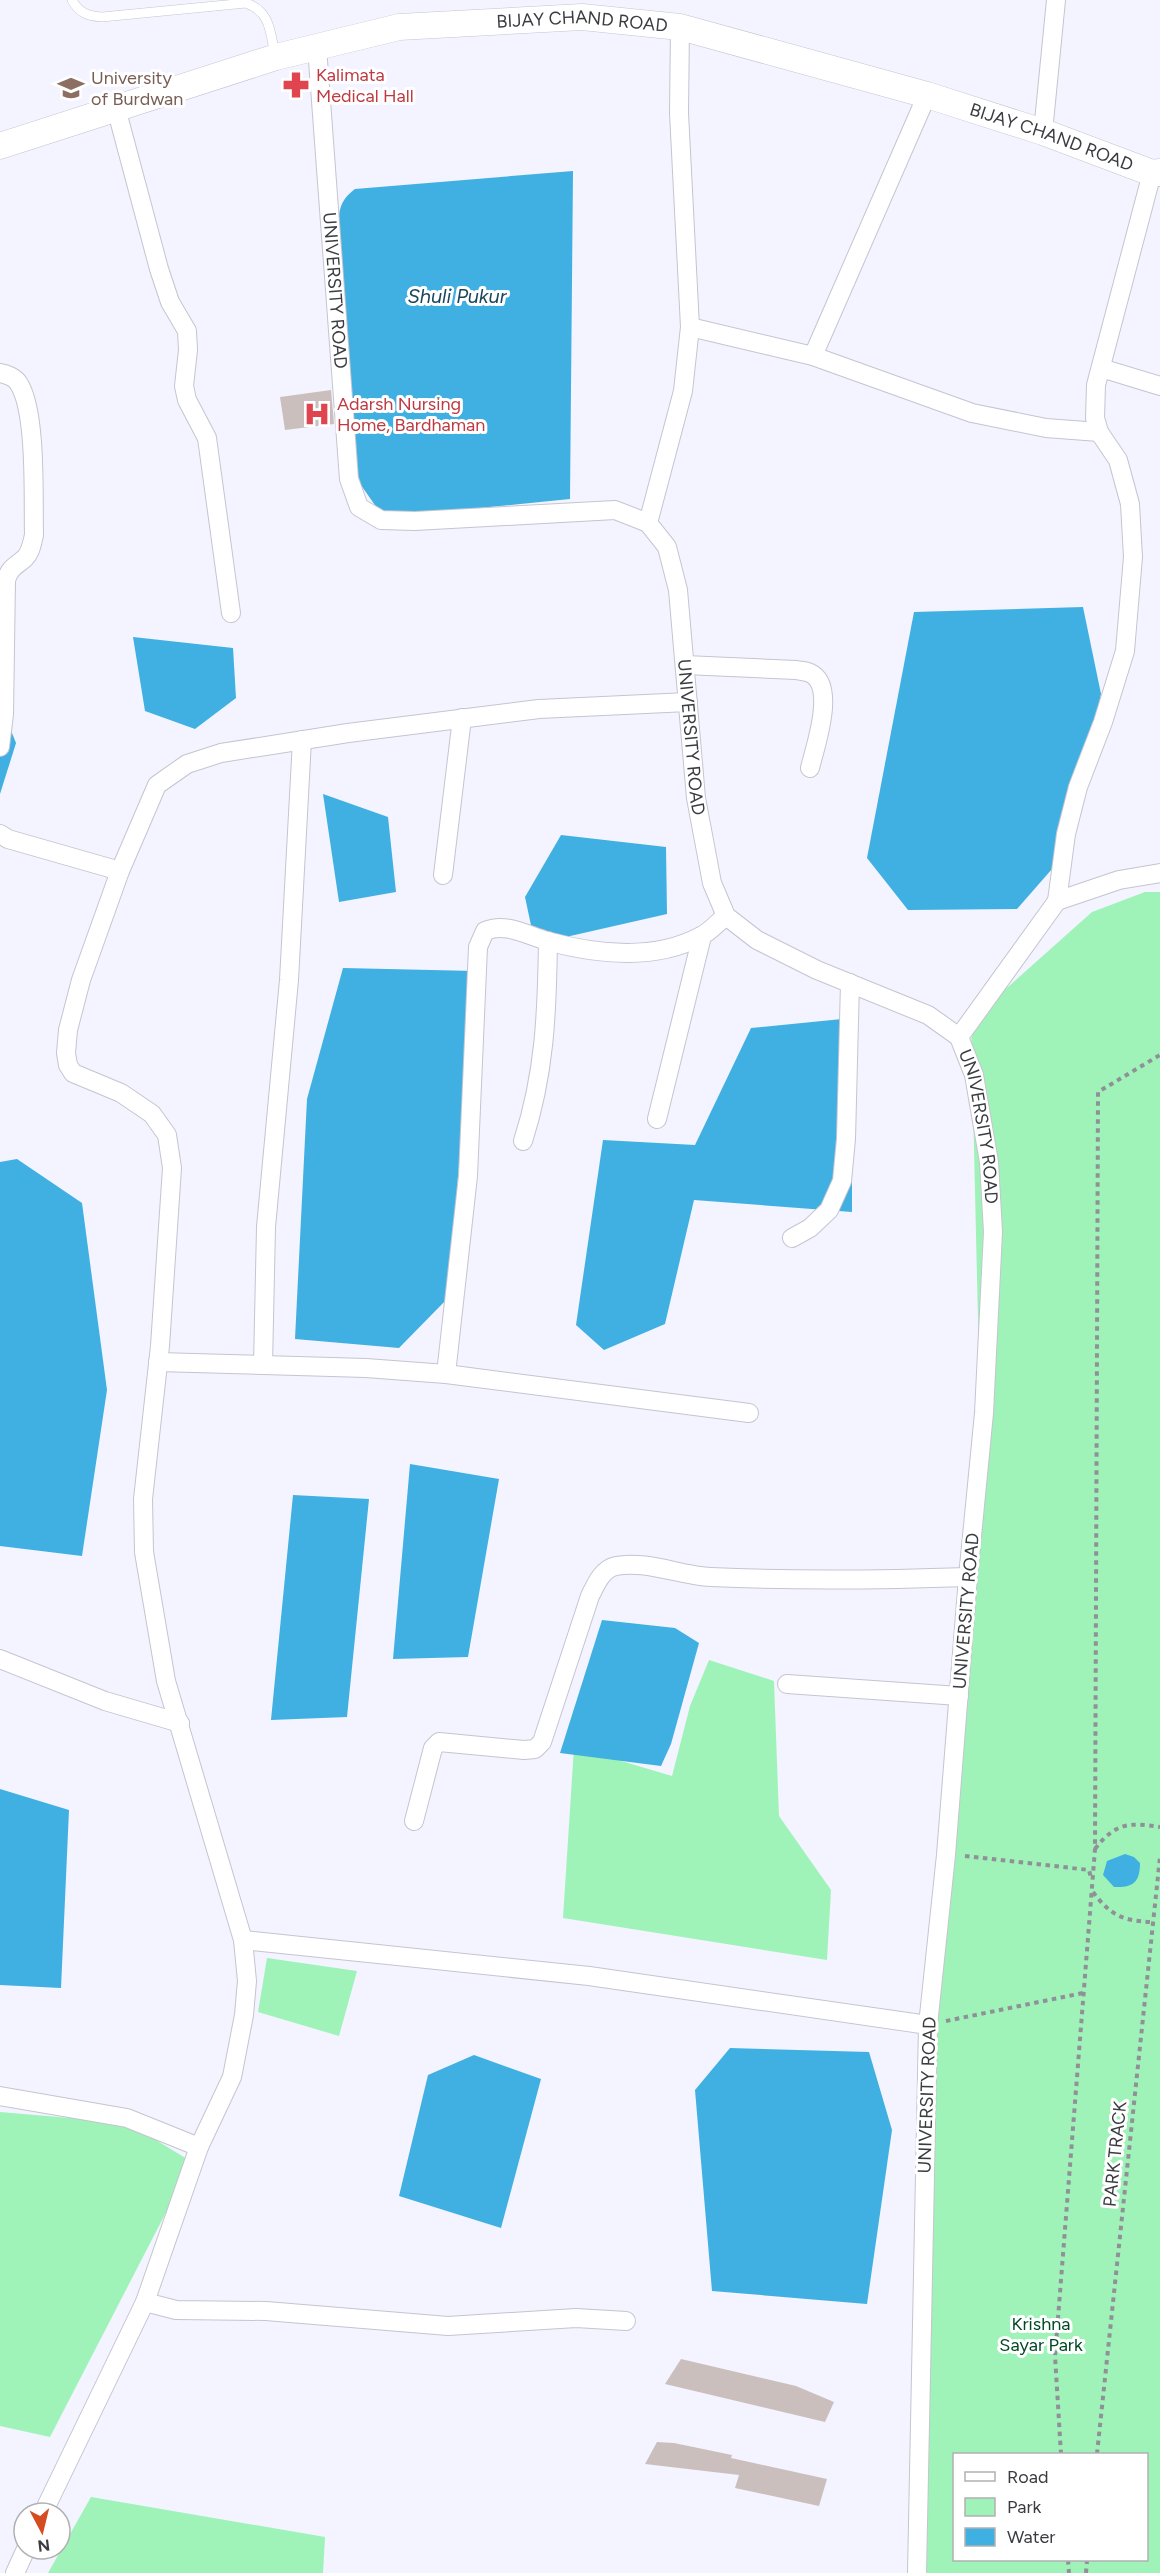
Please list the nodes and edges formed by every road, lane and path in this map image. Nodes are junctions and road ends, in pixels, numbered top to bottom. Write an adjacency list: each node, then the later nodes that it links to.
1 (72, 0): 7 (lane)
2 (487, 0): 4 (main road)
3 (1056, 0): 10 (street)
4 (508, 21): 5 (main road, BIJAY CHAND ROAD); 6 (main road, BIJAY CHAND ROAD)
5 (680, 27): 8 (main road, BIJAY CHAND ROAD); 13 (street)
6 (317, 47): 7 (main road, BIJAY CHAND ROAD); 19 (street, UNIVERSITY ROAD)
7 (276, 57): 9 (main road, BIJAY CHAND ROAD)
8 (927, 95): 10 (main road, BIJAY CHAND ROAD); 14 (street)
9 (116, 108): 11 (main road, BIJAY CHAND ROAD); 20 (street)
10 (1043, 132): 12 (main road, BIJAY CHAND ROAD)
11 (0, 146)
12 (1157, 174): 15 (street)
13 (690, 327): 14 (street); 19 (street)
14 (813, 356): 18 (street)
15 (1101, 368): 17 (street); 18 (street)
16 (0, 373): 25 (street)
17 (1160, 386)
18 (1099, 432): 31 (street)
19 (648, 523): 21 (street, UNIVERSITY ROAD)
20 (231, 613)
21 (685, 665): 22 (street, UNIVERSITY ROAD); 26 (street)
22 (688, 702): 23 (street); 32 (street, UNIVERSITY ROAD)
23 (462, 718): 24 (street); 30 (street)
24 (302, 740): 28 (street); 42 (street)
25 (0, 747)
26 (810, 768)
27 (0, 834): 28 (street)
28 (120, 872): 41 (street)
29 (1160, 873): 31 (street)
30 (443, 875)
31 (1057, 901): 36 (street)
32 (726, 916): 33 (street); 35 (street, UNIVERSITY ROAD)
33 (702, 936): 34 (street); 38 (street)
34 (548, 941): 39 (street); 43 (street)
35 (850, 983): 36 (street, UNIVERSITY ROAD); 40 (street)
36 (959, 1037): 45 (street, UNIVERSITY ROAD)
37 (1160, 1055): 52 (path)
38 (657, 1119)
39 (524, 1141)
40 (792, 1238)
41 (158, 1362): 42 (street); 49 (street)
42 (263, 1365): 43 (street)
43 (446, 1374): 44 (street)
44 (749, 1413)
45 (968, 1577): 48 (street, UNIVERSITY ROAD); 50 (street)
46 (0, 1659): 49 (street)
47 (787, 1684): 48 (street)
48 (958, 1696): 53 (street, UNIVERSITY ROAD)
49 (180, 1723): 58 (street)
50 (414, 1821)
51 (1160, 1827): 52 (path)
52 (1095, 1849): 55 (path); 56 (path)
53 (946, 1855): 55 (path); 60 (street, UNIVERSITY ROAD)
54 (1160, 1857): 57 (path, PARK TRACK)
55 (1089, 1870): 56 (path)
56 (1092, 1887): 57 (path); 59 (path)
57 (1153, 1922): 66 (path, PARK TRACK)
58 (243, 1940): 60 (street); 62 (street)
59 (1083, 1993): 60 (path); 65 (path)
60 (928, 2025): 68 (street, UNIVERSITY ROAD)
61 (0, 2096): 62 (street)
62 (199, 2147): 63 (street)
63 (145, 2302): 64 (street); 67 (street)
64 (626, 2321)
65 (1061, 2453)
66 (1097, 2453)
67 (49, 2501)
68 (917, 2573)

